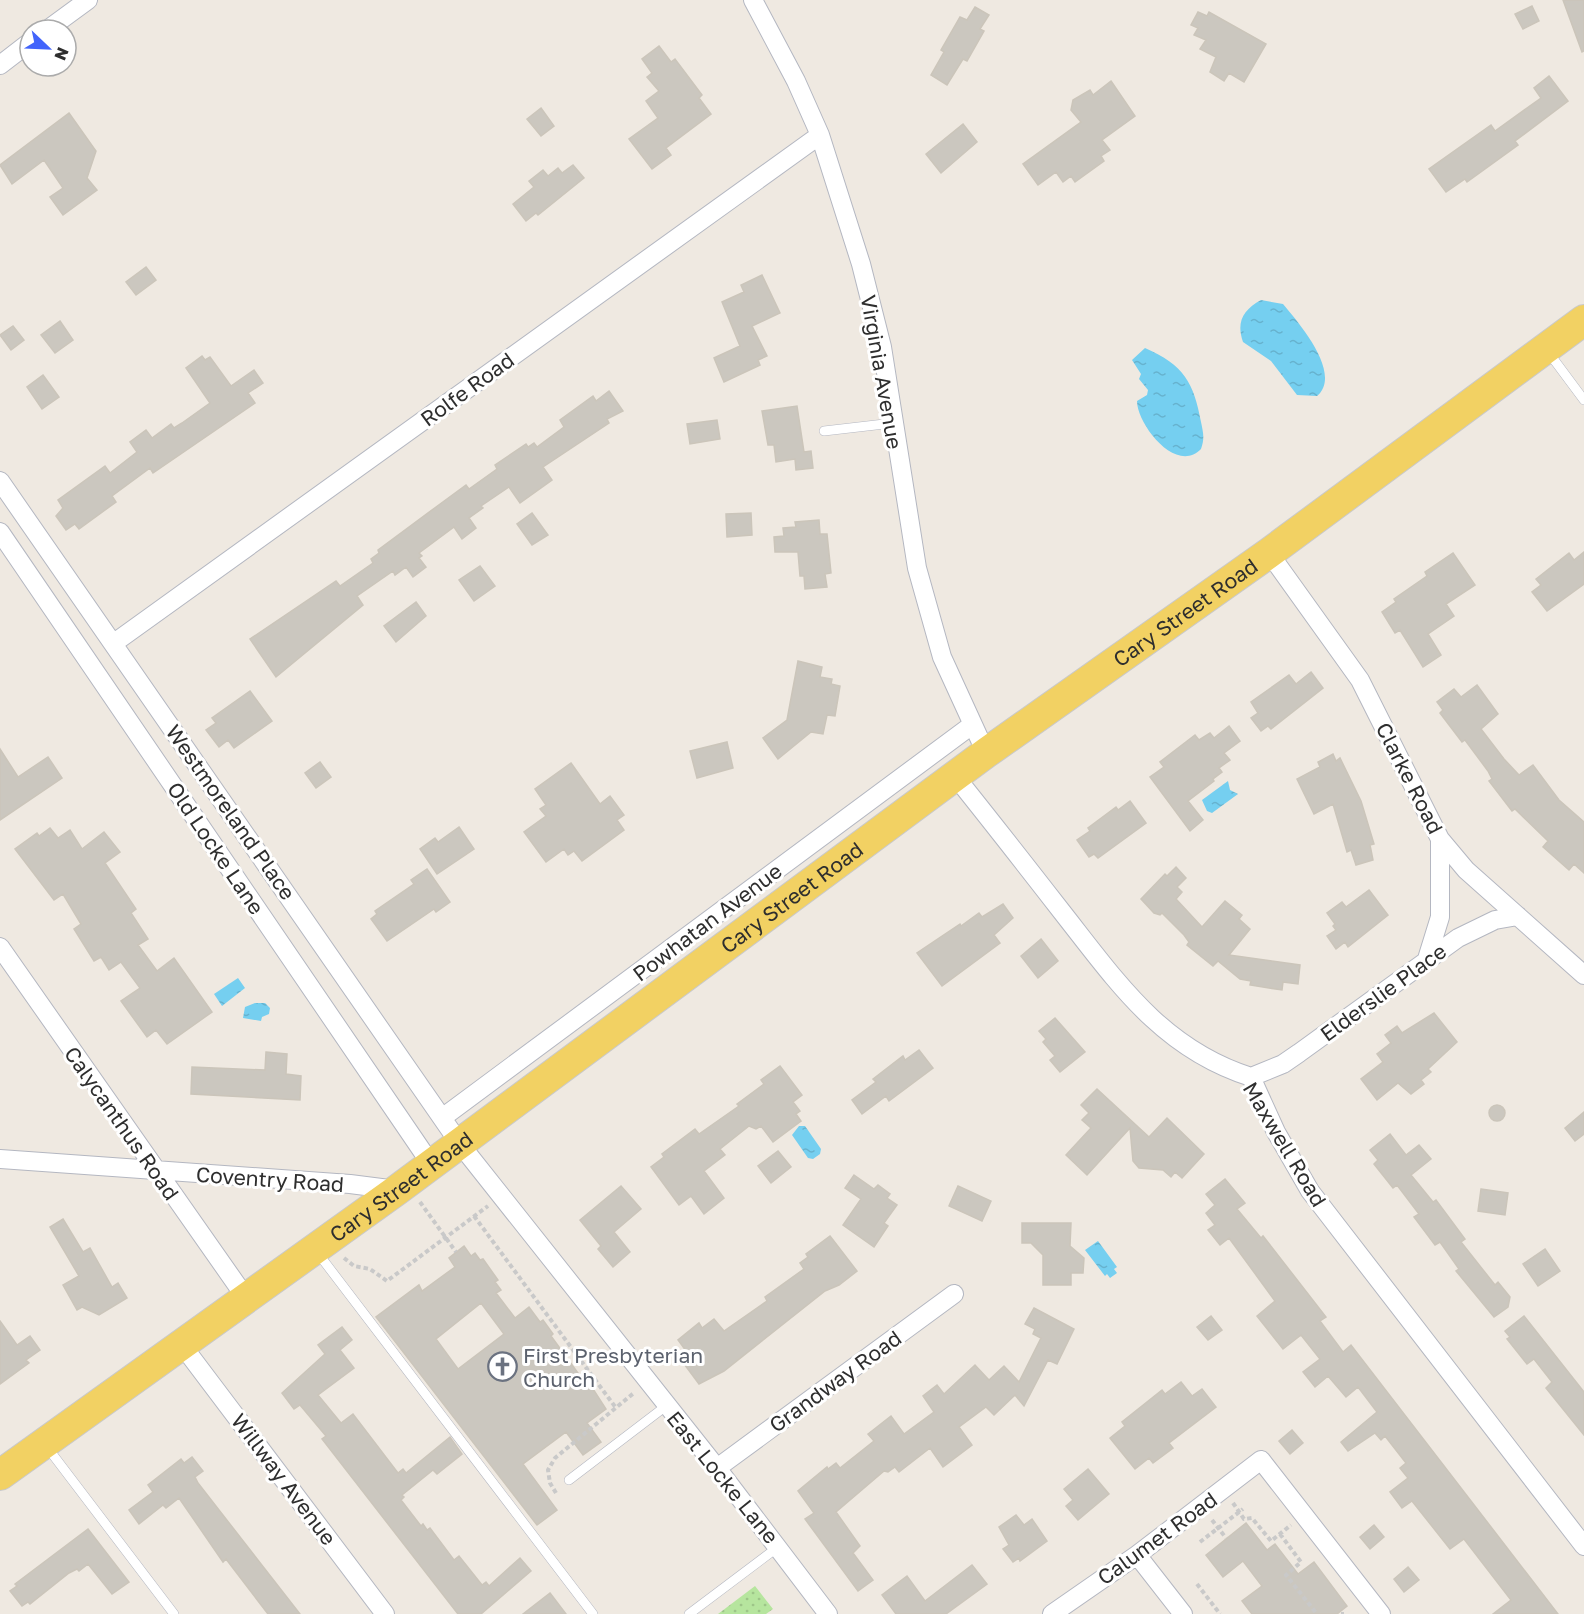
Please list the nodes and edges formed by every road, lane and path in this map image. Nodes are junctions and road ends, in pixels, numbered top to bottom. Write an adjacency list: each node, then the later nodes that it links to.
1 (88, 0): 3 (street)
2 (753, 0): 6 (street, Virginia Avenue)
3 (63, 18)
4 (18, 51): 5 (street)
5 (0, 64)
6 (820, 135): 10 (street, Virginia Avenue); 15 (street, Rolfe Road)
7 (1584, 320): 8 (main road, Cary Street Road)
8 (1545, 348): 9 (lane); 14 (main road, Cary Street Road)
9 (1584, 400)
10 (893, 423): 11 (lane); 16 (street, Virginia Avenue)
11 (825, 431)
12 (0, 481): 15 (street, Westmoreland Place)
13 (0, 532): 28 (street, Old Locke Lane)
14 (1269, 553): 17 (main road, Cary Street Road); 19 (street, Clarke Road)
15 (114, 643): 25 (street, Westmoreland Place)
16 (972, 725): 17 (street, Virginia Avenue); 25 (street, Powhatan Avenue)
17 (986, 753): 18 (main road, Cary Street Road)
18 (955, 776): 24 (street, Maxwell Road); 26 (main road, Cary Street Road)
19 (1440, 838): 20 (street, Clarke Road); 22 (street)
20 (1518, 916): 22 (street, Elderslie Place); 23 (street, Clarke Road)
21 (0, 947): 29 (street, Calycanthus Road)
22 (1427, 959): 24 (street, Elderslie Place)
23 (1584, 975)
24 (1251, 1077): 56 (street, Maxwell Road)
25 (442, 1118): 26 (street, Westmoreland Place)
26 (460, 1144): 28 (main road, Cary Street Road); 41 (street, East Locke Lane)
27 (0, 1160): 29 (street, Coventry Road)
28 (430, 1164): 30 (main road, Cary Street Road)
29 (155, 1172): 30 (street, Coventry Road); 38 (street, Calycanthus Road)
30 (408, 1196): 33 (path); 34 (main road, Cary Street Road)
31 (487, 1206): 32 (path)
32 (474, 1216): 33 (path); 42 (path)
33 (445, 1238): 35 (path); 36 (path)
34 (314, 1248): 38 (main road, Cary Street Road); 62 (lane)
35 (456, 1252)
36 (344, 1257)
37 (954, 1294): 44 (street, Grandway Road)
38 (246, 1298): 39 (main road, Cary Street Road)
39 (182, 1345): 43 (main road, Cary Street Road); 61 (street, Willway Avenue)
40 (632, 1396): 42 (path)
41 (666, 1406): 44 (street, East Locke Lane); 46 (lane)
42 (616, 1408): 47 (path)
43 (44, 1443): 45 (main road, Cary Street Road); 60 (lane)
44 (717, 1468): 57 (street, East Locke Lane)
45 (0, 1475)
46 (569, 1480)
47 (556, 1493)
48 (1234, 1505): 49 (path)
49 (1241, 1510): 51 (path); 53 (path)
50 (1214, 1522): 51 (path)
51 (1218, 1528): 54 (path); 55 (path)
52 (1286, 1529): 53 (path)
53 (1280, 1534): 68 (path)
54 (1226, 1538)
55 (1200, 1542)
56 (1584, 1546)
57 (779, 1547): 63 (lane); 64 (street, East Locke Lane)
58 (1137, 1555): 65 (street, Calumet Road); 66 (street); 69 (street, Calumet Road)
59 (1197, 1584): 67 (path)
60 (174, 1614)
61 (385, 1614)
62 (593, 1614)
63 (689, 1614)
64 (828, 1614)
65 (1052, 1614)
66 (1183, 1614)
67 (1220, 1614)
68 (1317, 1614)
69 (1381, 1614)

